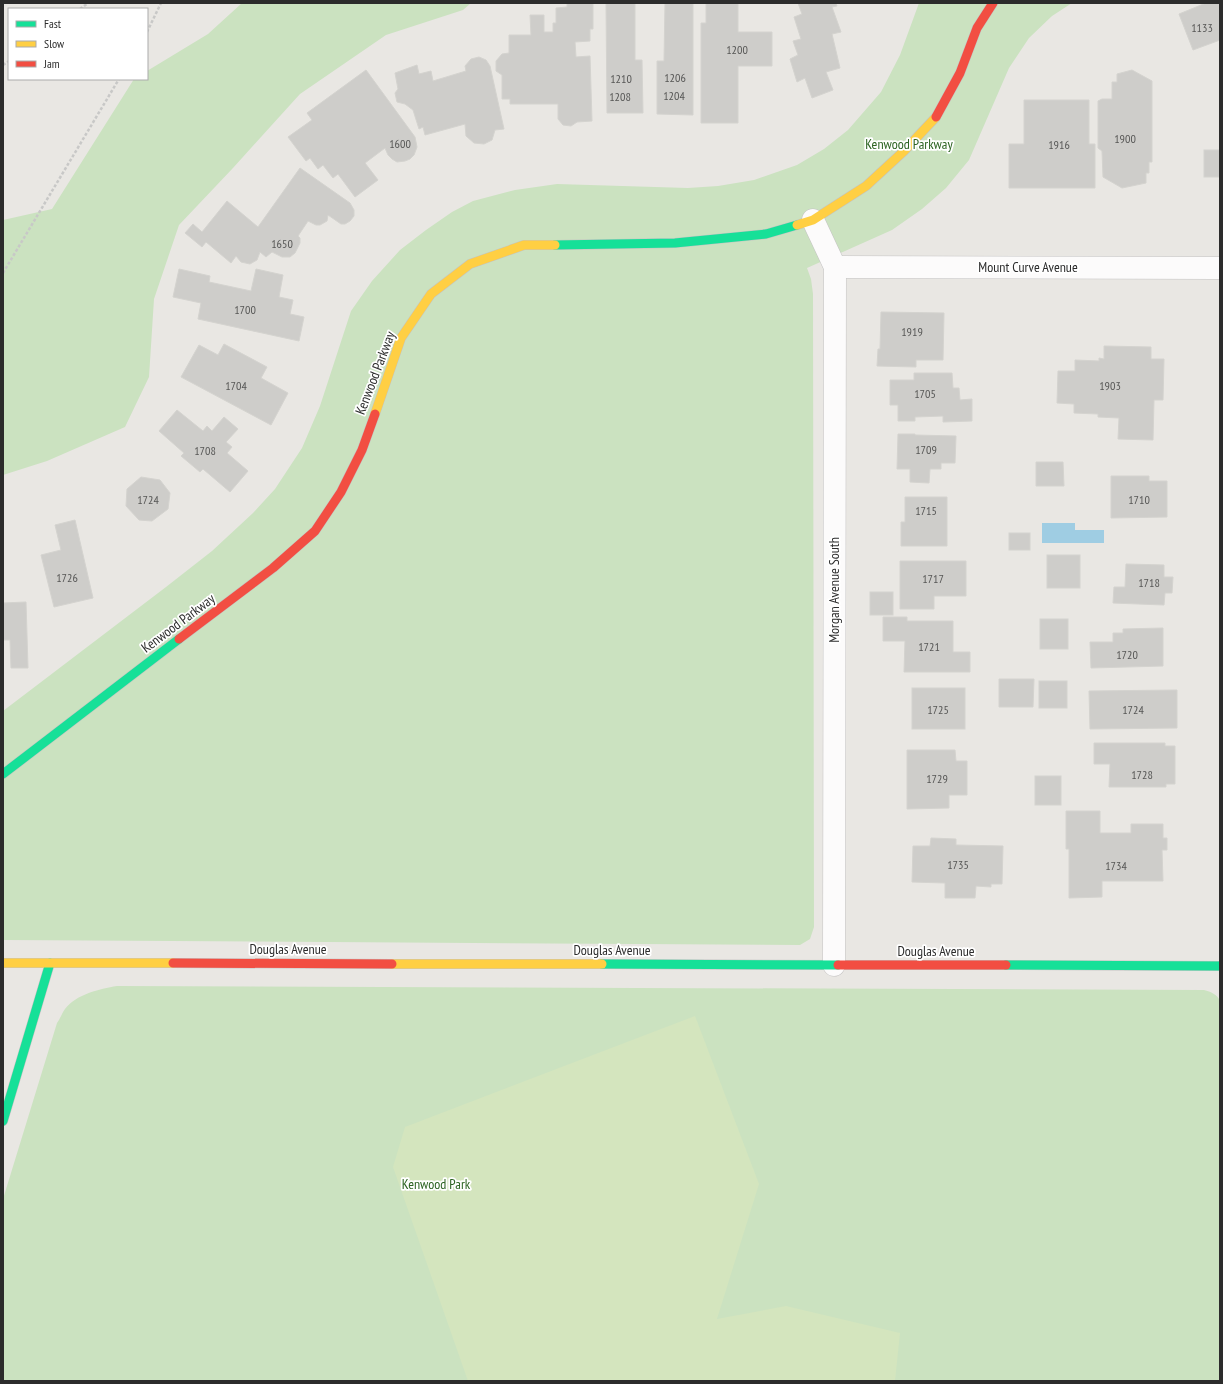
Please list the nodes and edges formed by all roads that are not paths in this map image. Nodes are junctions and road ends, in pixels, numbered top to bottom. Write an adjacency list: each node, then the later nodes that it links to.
1 (993, 3): 2 (street, Kenwood Parkway)
2 (813, 220): 3 (street, Morgan Avenue South); 5 (street, Kenwood Parkway)
3 (835, 267): 4 (street, Mount Curve Avenue); 8 (street, Morgan Avenue South)
4 (1220, 268)
5 (3, 774)
6 (3, 963): 7 (street, Douglas Avenue)
7 (50, 963): 8 (street, Douglas Avenue); 10 (street)
8 (834, 965): 9 (street, Douglas Avenue)
9 (1220, 966)
10 (3, 1121)

